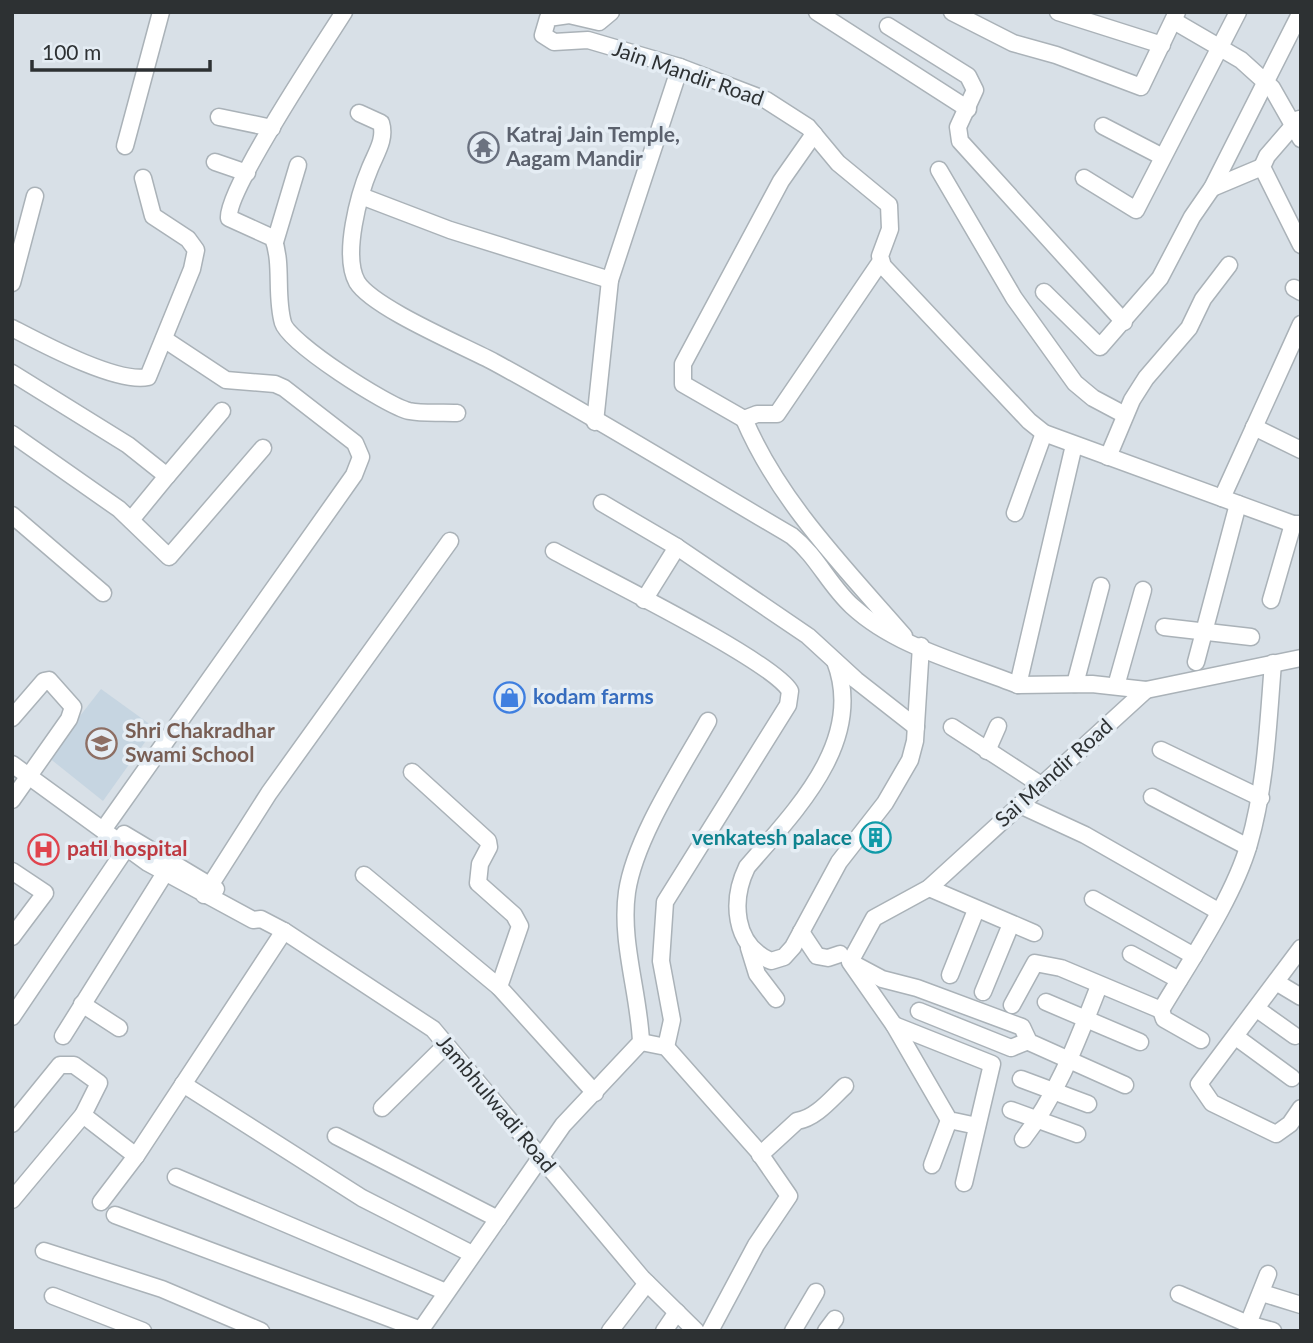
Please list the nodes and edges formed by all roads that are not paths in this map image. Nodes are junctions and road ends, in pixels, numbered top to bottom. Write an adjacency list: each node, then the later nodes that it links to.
1 (161, 12): 22 (street)
2 (344, 12): 20 (street)
3 (611, 12): 13 (street, Jain Mandir Road)
4 (817, 12): 15 (street)
5 (952, 12): 11 (street)
6 (1058, 12): 11 (street)
7 (1238, 12): 12 (street)
8 (1301, 12): 14 (street)
9 (1175, 17): 11 (street); 12 (street)
10 (888, 26): 15 (street)
11 (1162, 45)
12 (1223, 47): 14 (street); 23 (street)
13 (680, 67): 21 (street, Jain Mandir Road); 38 (street)
14 (1267, 83): 19 (street); 31 (street)
15 (968, 109): 41 (street)
16 (359, 113): 33 (street)
17 (219, 117): 20 (street)
18 (1103, 126): 23 (street)
19 (1298, 127): 26 (street)
20 (272, 128): 28 (street)
21 (814, 134): 36 (street, Jain Mandir Road); 49 (street)
22 (125, 146)
23 (1161, 156): 30 (street)
24 (215, 162): 28 (street)
25 (298, 165): 34 (street)
26 (1262, 167): 31 (street); 35 (street)
27 (939, 170): 48 (street)
28 (247, 173): 34 (street)
29 (143, 178): 44 (street)
30 (1084, 178)
31 (1212, 188): 41 (street)
32 (34, 196): 39 (street)
33 (361, 196): 38 (street); 50 (street)
34 (275, 242): 47 (street)
35 (1301, 245)
36 (881, 261): 49 (street); 52 (street)
37 (1229, 265): 48 (street)
38 (610, 280): 50 (street)
39 (12, 283)
40 (1044, 292): 41 (street)
41 (1125, 321)
42 (1301, 324): 51 (street)
43 (12, 328): 44 (street)
44 (164, 340): 102 (street)
45 (12, 373): 58 (street)
46 (222, 411): 58 (street)
47 (457, 413)
48 (1125, 415): 57 (street)
49 (744, 419): 77 (street)
50 (595, 422): 77 (street)
51 (1254, 427): 56 (street); 59 (street)
52 (1044, 433): 54 (street); 62 (street)
53 (12, 434): 64 (street)
54 (1074, 445): 57 (street); 83 (street)
55 (263, 448): 64 (street)
56 (1301, 450)
57 (1108, 457): 59 (street)
58 (167, 476): 64 (street)
59 (1222, 498): 61 (street)
60 (602, 503): 67 (street)
61 (1238, 504): 65 (street); 75 (street)
62 (1015, 513)
63 (12, 515): 71 (street)
64 (131, 520)
65 (1297, 524): 73 (street)
66 (450, 541): 109 (street)
67 (677, 547): 72 (street); 79 (street)
68 (554, 551): 72 (street)
69 (1101, 586): 82 (street)
70 (1143, 590): 84 (street)
71 (103, 593)
72 (644, 600): 121 (street)
73 (1271, 600)
74 (1164, 626): 75 (street)
75 (1202, 633): 76 (street); 80 (street)
76 (1251, 637)
77 (915, 643): 83 (street); 89 (street)
78 (1301, 657): 81 (street)
79 (835, 661): 89 (street); 118 (street)
80 (1196, 662)
81 (1272, 663): 85 (street); 99 (street)
82 (1074, 684): 83 (street, Sai Mandir Road); 84 (street, Sai Mandir Road)
83 (1018, 685)
84 (1116, 686): 85 (street, Sai Mandir Road)
85 (1146, 690): 97 (street, Sai Mandir Road)
86 (12, 718): 96 (street)
87 (708, 721): 124 (street)
88 (998, 726): 92 (street)
89 (916, 727): 115 (street)
90 (952, 727): 92 (street)
91 (1161, 750): 99 (street)
92 (987, 751): 97 (street)
93 (12, 752): 96 (street, Jambhulwadi Road)
94 (12, 764): 96 (street, Jambhulwadi Road)
95 (412, 772): 129 (street)
96 (31, 773): 100 (street); 102 (street, Jambhulwadi Road)
97 (1041, 785): 101 (street, Sai Mandir Road)
98 (1152, 797): 104 (street)
99 (1261, 798): 104 (street)
100 (12, 800)
101 (1020, 804): 108 (street, Sai Mandir Road); 112 (street)
102 (105, 827): 103 (street, Jambhulwadi Road); 109 (street, Jambhulwadi Road)
103 (127, 847): 106 (street, Jambhulwadi Road); 139 (street)
104 (1248, 847): 112 (street)
105 (12, 871): 117 (street)
106 (165, 873): 109 (street, Jambhulwadi Road); 134 (street)
107 (364, 875): 129 (street)
108 (929, 888): 111 (street); 123 (street, Sai Mandir Road)
109 (207, 890): 114 (street, Jambhulwadi Road)
110 (1093, 899): 122 (street)
111 (976, 910): 113 (street); 125 (street)
112 (1218, 911): 122 (street)
113 (1011, 924): 116 (street); 130 (street)
114 (284, 931): 150 (street, Jambhulwadi Road); 155 (street)
115 (801, 932): 118 (street); 123 (street)
116 (1034, 933)
117 (12, 937)
118 (749, 948): 132 (street)
119 (1300, 951): 127 (street)
120 (1131, 954): 126 (street)
121 (662, 955): 124 (street); 151 (street)
122 (1194, 956): 126 (street)
123 (845, 958): 141 (street); 147 (street)
124 (631, 959): 148 (street)
125 (950, 975)
126 (1179, 980): 137 (street)
127 (1276, 982): 131 (street); 136 (street)
128 (1099, 986): 135 (street); 137 (street); 140 (street)
129 (499, 987): 159 (street)
130 (984, 992)
131 (1301, 997)
132 (776, 999)
133 (1046, 1002): 140 (street)
134 (82, 1004): 142 (street); 143 (street)
135 (1012, 1005)
136 (1257, 1009): 144 (street); 145 (street)
137 (1161, 1010): 146 (street)
138 (919, 1012): 147 (street)
139 (12, 1017)
140 (1086, 1020): 149 (street); 152 (street)
141 (894, 1025): 166 (street); 168 (street)
142 (119, 1028)
143 (63, 1036)
144 (1295, 1036)
145 (1236, 1037): 153 (street); 162 (street)
146 (1200, 1040)
147 (1028, 1041): 152 (street)
148 (641, 1042): 151 (street); 159 (street)
149 (1140, 1042)
150 (446, 1045): 161 (street); 174 (street, Jambhulwadi Road)
151 (666, 1046): 172 (street)
152 (1071, 1059): 156 (street); 158 (street)
153 (1292, 1078)
154 (1021, 1079): 158 (street)
155 (183, 1084): 173 (street); 183 (street)
156 (1125, 1085)
157 (845, 1086): 172 (street)
158 (1054, 1089): 160 (street); 165 (street)
159 (595, 1093): 174 (street)
160 (1088, 1104)
161 (382, 1108)
162 (1301, 1108)
163 (1011, 1110): 165 (street)
164 (83, 1115): 167 (street); 173 (street); 178 (street)
165 (1039, 1119): 169 (street); 171 (street)
166 (949, 1120): 168 (street); 175 (street)
167 (12, 1124)
168 (976, 1126): 177 (street)
169 (1077, 1134)
170 (336, 1136): 181 (street)
171 (1023, 1139)
172 (760, 1155): 200 (street)
173 (136, 1156): 179 (street)
174 (541, 1157): 181 (street); 185 (street, Jambhulwadi Road)
175 (932, 1165)
176 (176, 1177): 186 (street)
177 (964, 1183)
178 (12, 1200)
179 (101, 1202)
180 (115, 1215): 195 (street)
181 (498, 1219): 183 (street)
182 (44, 1251): 194 (street)
183 (472, 1254): 186 (street)
184 (1268, 1274): 188 (street)
185 (647, 1283): 192 (street, Jambhulwadi Road); 197 (street)
186 (446, 1292): 195 (street)
187 (816, 1292): 201 (street)
188 (1262, 1293): 191 (street); 193 (street)
189 (1179, 1294): 193 (street)
190 (53, 1296): 196 (street)
191 (1301, 1305)
192 (677, 1312): 198 (street); 199 (street, Jambhulwadi Road)
193 (1248, 1324): 202 (street)
194 (258, 1330)
195 (420, 1330)
196 (143, 1331)
197 (610, 1331)
198 (664, 1331)
199 (696, 1331)
200 (710, 1331)
201 (793, 1331)
202 (1273, 1331)

